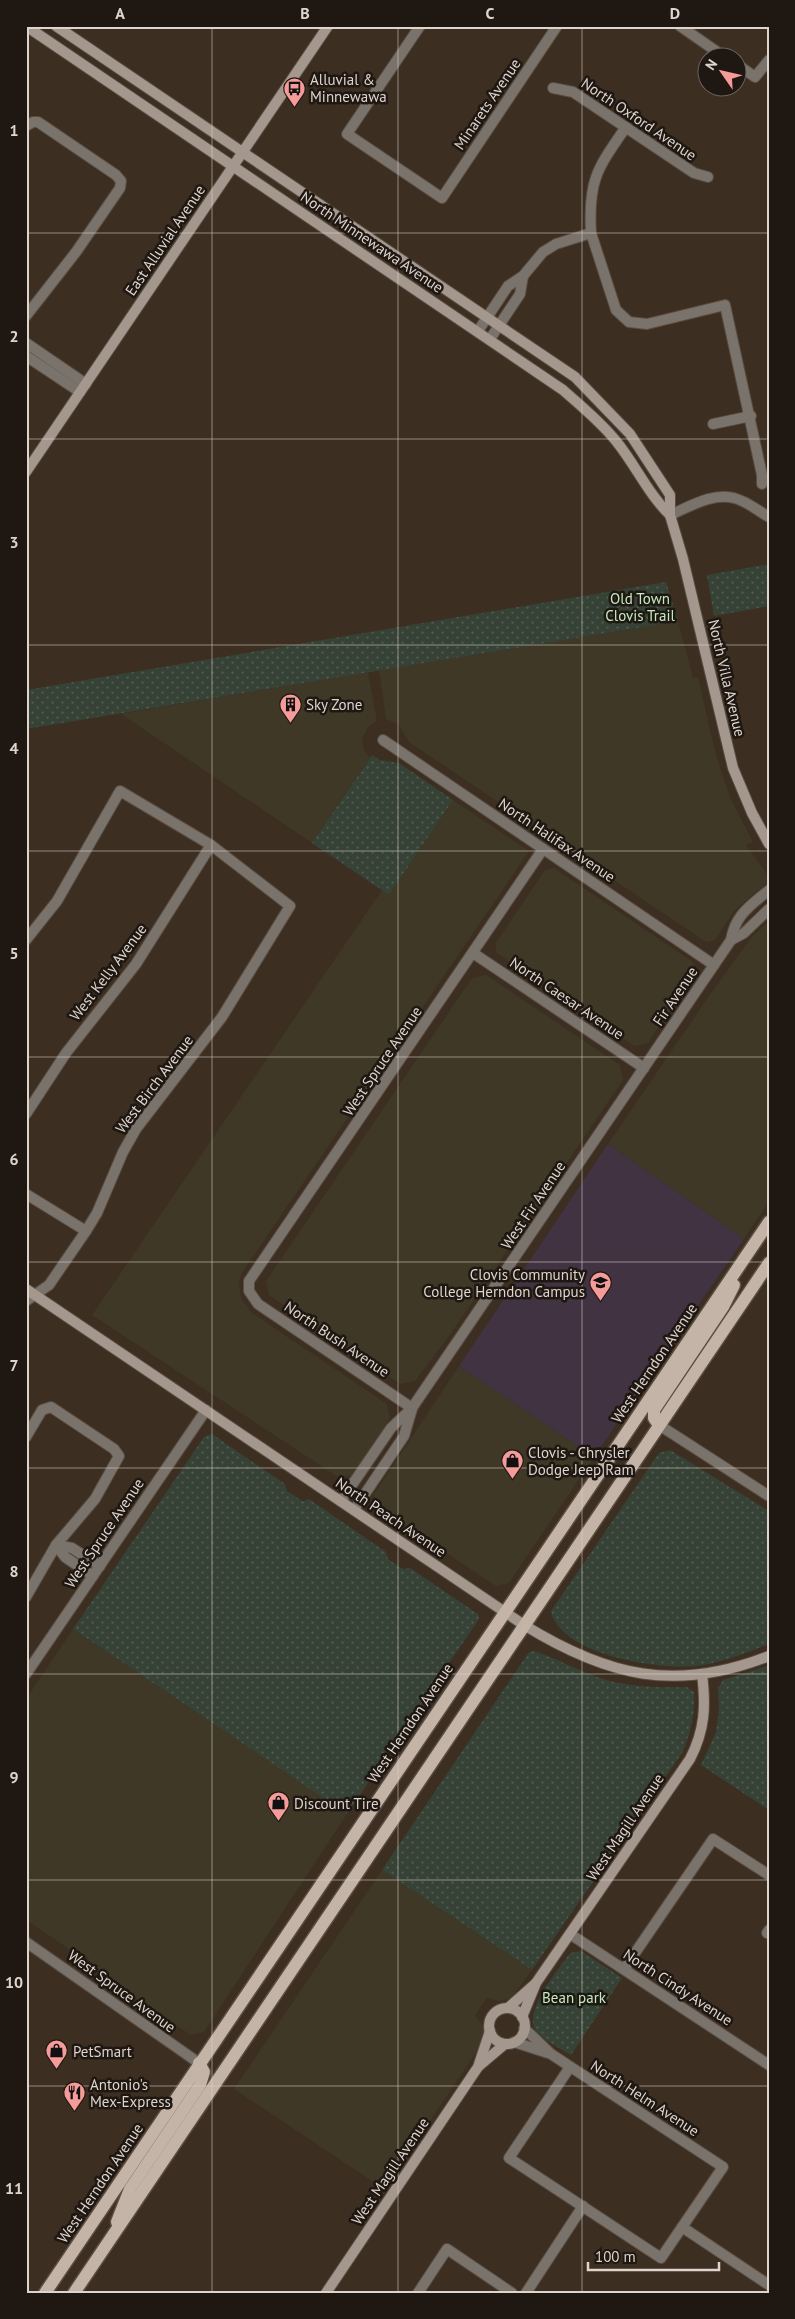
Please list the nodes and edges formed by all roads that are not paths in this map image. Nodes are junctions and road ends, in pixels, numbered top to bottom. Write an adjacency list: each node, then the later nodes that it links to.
1 (26, 26): 14 (street, North Minnewawa Avenue)
2 (56, 26): 13 (street, North Minnewawa Avenue)
3 (328, 26): 13 (street, East Alluvial Avenue)
4 (420, 26): 5 (street, Minarets Avenue)
5 (557, 26)
6 (680, 26): 7 (street)
7 (712, 48)
8 (769, 60): 9 (street)
9 (748, 72)
10 (554, 88): 12 (street, North Oxford Avenue)
11 (26, 126): 18 (street)
12 (626, 127): 15 (street, North Oxford Avenue); 16 (street)
13 (242, 152): 14 (street, East Alluvial Avenue); 19 (street, North Minnewawa Avenue)
14 (233, 167): 21 (street, North Minnewawa Avenue); 25 (street, East Alluvial Avenue)
15 (708, 177)
16 (590, 232): 17 (street); 26 (street)
17 (523, 276): 19 (street); 20 (street)
18 (26, 316)
19 (487, 317): 20 (street, North Minnewawa Avenue); 21 (street)
20 (499, 325): 22 (street); 30 (street, North Minnewawa Avenue)
21 (478, 331): 22 (street, North Minnewawa Avenue)
22 (490, 339): 30 (street, North Minnewawa Avenue)
23 (26, 343): 25 (street)
24 (26, 356): 25 (street)
25 (83, 388): 28 (street, East Alluvial Avenue)
26 (751, 416): 27 (street); 29 (street)
27 (713, 424)
28 (26, 472)
29 (762, 484)
30 (670, 515): 31 (street); 33 (street, North Villa Avenue)
31 (769, 517)
32 (383, 740): 35 (street, North Halifax Avenue)
33 (769, 844)
34 (211, 845): 38 (street); 43 (street, West Kelly Avenue); 46 (street, West Birch Avenue)
35 (543, 849): 40 (street, West Spruce Avenue); 41 (street, North Halifax Avenue)
36 (769, 890): 39 (street, Fir Avenue)
37 (769, 909): 39 (street, Fir Avenue)
38 (26, 940)
39 (731, 940): 41 (street, Fir Avenue)
40 (473, 953): 42 (street, North Caesar Avenue); 49 (street, West Spruce Avenue)
41 (714, 965): 42 (street, Fir Avenue)
42 (644, 1068): 51 (street, West Fir Avenue)
43 (26, 1114)
44 (26, 1194): 46 (street)
45 (769, 1222): 47 (main road, West Herndon Avenue)
46 (86, 1231): 50 (street, West Birch Avenue)
47 (752, 1247): 53 (main road); 62 (main road, West Herndon Avenue)
48 (769, 1264): 53 (main road)
49 (249, 1291): 51 (street, North Bush Avenue)
50 (29, 1295): 52 (street, North Peach Avenue)
51 (412, 1408): 56 (street, West Fir Avenue); 57 (street, West Fir Avenue)
52 (206, 1410): 56 (street, North Peach Avenue); 59 (street, West Spruce Avenue)
53 (659, 1425): 55 (street); 63 (main road)
54 (26, 1437): 58 (street)
55 (769, 1496)
56 (341, 1501): 57 (street, North Peach Avenue)
57 (354, 1510): 62 (street, North Peach Avenue)
58 (56, 1545): 59 (street); 60 (street); 61 (street)
59 (100, 1566): 60 (street, West Spruce Avenue)
60 (93, 1576): 65 (street, West Spruce Avenue)
61 (26, 1597)
62 (504, 1612): 63 (street, North Peach Avenue); 78 (main road, West Herndon Avenue)
63 (524, 1625): 66 (street, North Peach Avenue); 84 (main road)
64 (769, 1656): 66 (street, North Peach Avenue)
65 (26, 1674)
66 (702, 1674): 68 (street, West Magill Avenue)
67 (769, 1875): 70 (street)
68 (570, 1934): 70 (street, North Cindy Avenue); 71 (street, West Magill Avenue)
69 (26, 1942): 78 (street, West Spruce Avenue)
70 (624, 1969): 79 (street, North Cindy Avenue)
71 (536, 1984): 72 (street, West Magill Avenue); 73 (street, West Magill Avenue)
72 (508, 2008): 73 (street); 75 (street)
73 (522, 2017): 74 (street)
74 (524, 2028): 76 (street); 77 (street, North Helm Avenue)
75 (490, 2031): 76 (street); 80 (street, West Magill Avenue)
76 (509, 2043): 77 (street, North Helm Avenue); 80 (street, West Magill Avenue)
77 (551, 2054): 81 (street, North Helm Avenue)
78 (200, 2063): 84 (main road); 86 (main road, West Herndon Avenue)
79 (769, 2065)
80 (478, 2067): 88 (street, West Magill Avenue)
81 (570, 2067): 82 (street); 83 (street, North Helm Avenue)
82 (583, 2206): 83 (street); 91 (street)
83 (682, 2227): 85 (street)
84 (111, 2238): 87 (main road)
85 (769, 2285)
86 (45, 2293)
87 (74, 2293)
88 (326, 2293)
89 (418, 2293): 90 (street)
90 (512, 2293)
91 (526, 2293)

